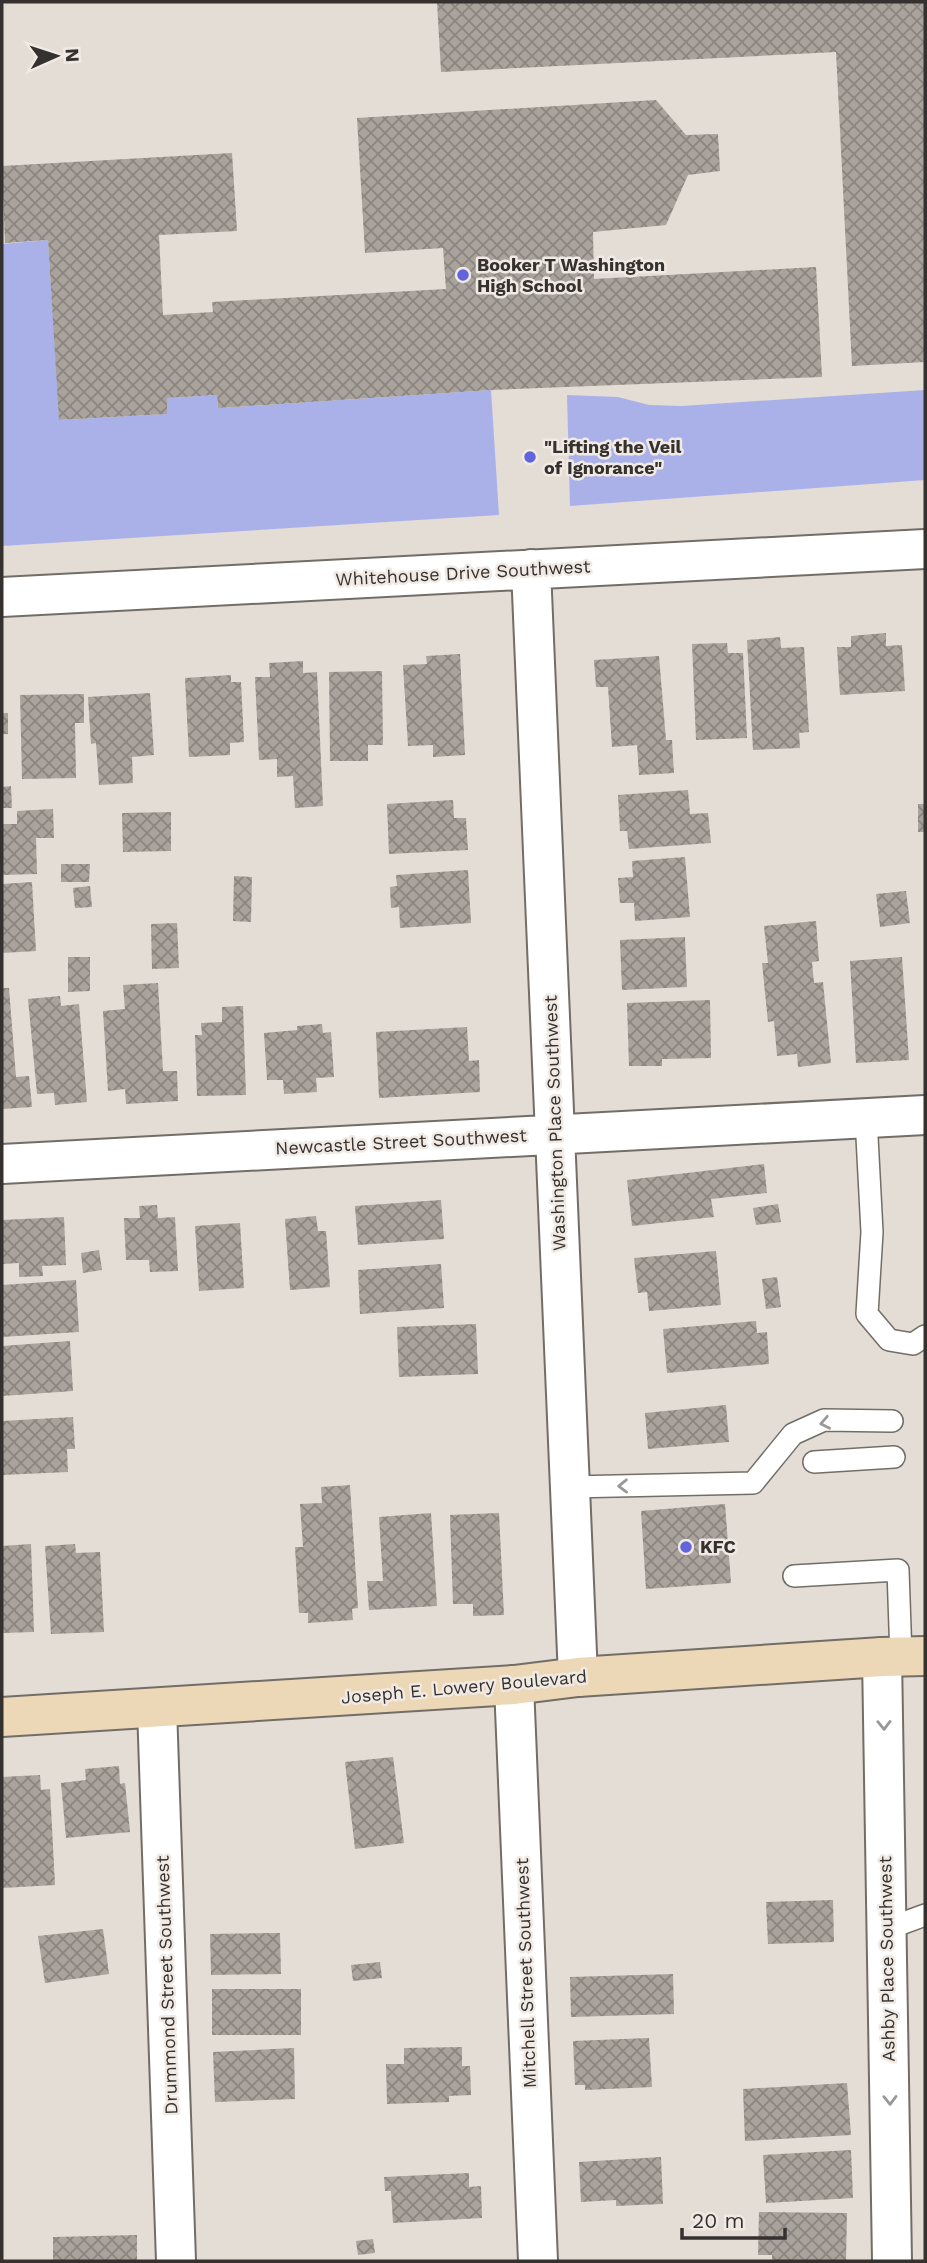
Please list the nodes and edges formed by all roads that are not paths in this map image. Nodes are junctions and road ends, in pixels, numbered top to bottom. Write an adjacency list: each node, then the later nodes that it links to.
1 (925, 549): 2 (street, Whitehouse Drive Southwest)
2 (531, 569): 3 (street, Whitehouse Drive Southwest); 6 (street, Washington Place Southwest)
3 (2, 597)
4 (925, 1115): 5 (street, Newcastle Street Southwest)
5 (866, 1118): 6 (street, Newcastle Street Southwest); 8 (lane)
6 (555, 1134): 7 (street, Newcastle Street Southwest); 12 (street, Washington Place Southwest)
7 (2, 1164)
8 (925, 1336)
9 (892, 1421): 12 (lane, one-way to 12)
10 (894, 1457): 11 (lane)
11 (814, 1462)
12 (570, 1487): 15 (street, Washington Place Southwest)
13 (794, 1576): 14 (lane)
14 (903, 1657): 15 (main road, Joseph E. Lowery Boulevard); 20 (street, Ashby Place Southwest, one-way to 20)
15 (578, 1677): 16 (main road, Joseph E. Lowery Boulevard)
16 (514, 1685): 17 (main road, Joseph E. Lowery Boulevard); 22 (street, Mitchell Street Southwest)
17 (157, 1709): 18 (main road, Joseph E. Lowery Boulevard); 21 (street, Drummond Street Southwest)
18 (2, 1717)
19 (925, 1915): 20 (lane)
20 (887, 1929): 23 (street, Ashby Place Southwest, one-way to 23)
21 (176, 2261)
22 (538, 2261)
23 (892, 2261)

